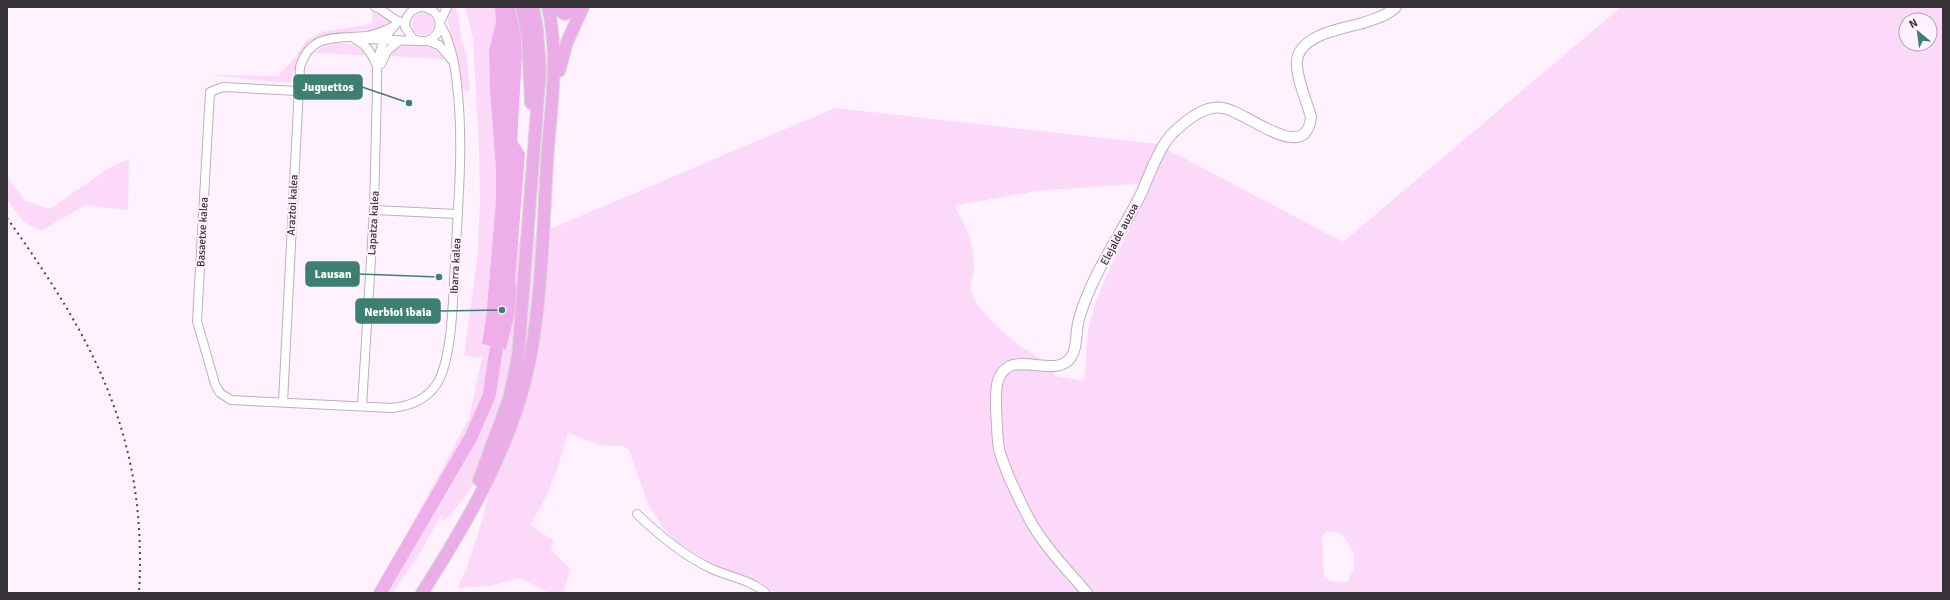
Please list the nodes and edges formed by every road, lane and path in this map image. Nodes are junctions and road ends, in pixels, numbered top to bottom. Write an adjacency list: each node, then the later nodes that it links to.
1 (376, 7): 12 (street)
2 (421, 7): 11 (street); 12 (street)
3 (447, 7): 11 (street)
4 (522, 7): 23 (main road)
5 (533, 7): 23 (main road)
6 (548, 7): 22 (main road)
7 (552, 7): 8 (main road)
8 (580, 7)
9 (583, 7): 22 (main road)
10 (1396, 7): 34 (street, Elejalde auzoa)
11 (440, 23): 17 (street); 19 (street, Ibarra kalea)
12 (398, 24): 13 (street); 14 (street); 16 (street)
13 (346, 37): 14 (street); 18 (street); 21 (street, Araztoi kalea)
14 (383, 41): 15 (street); 18 (street)
15 (400, 41): 16 (street); 20 (street)
16 (418, 41): 17 (street)
17 (428, 41): 19 (street, Ibarra kalea)
18 (377, 64): 20 (street)
19 (453, 64): 25 (street, Ibarra kalea)
20 (377, 87): 24 (street, Lapatza kalea)
21 (297, 91): 26 (street, Araztoi kalea); 26 (street, Basaetxe kalea)
22 (553, 104): 29 (main road)
23 (532, 152): 29 (main road)
24 (374, 210): 25 (street); 27 (street, Lapatza kalea)
25 (457, 214): 27 (street, Ibarra kalea)
26 (283, 402): 27 (street, Ibarra kalea)
27 (362, 406)
28 (636, 514): 33 (street)
29 (443, 561): 30 (main road); 31 (main road); 32 (main road)
30 (422, 593)
31 (425, 593)
32 (430, 593)
33 (766, 593)
34 (1087, 593)

